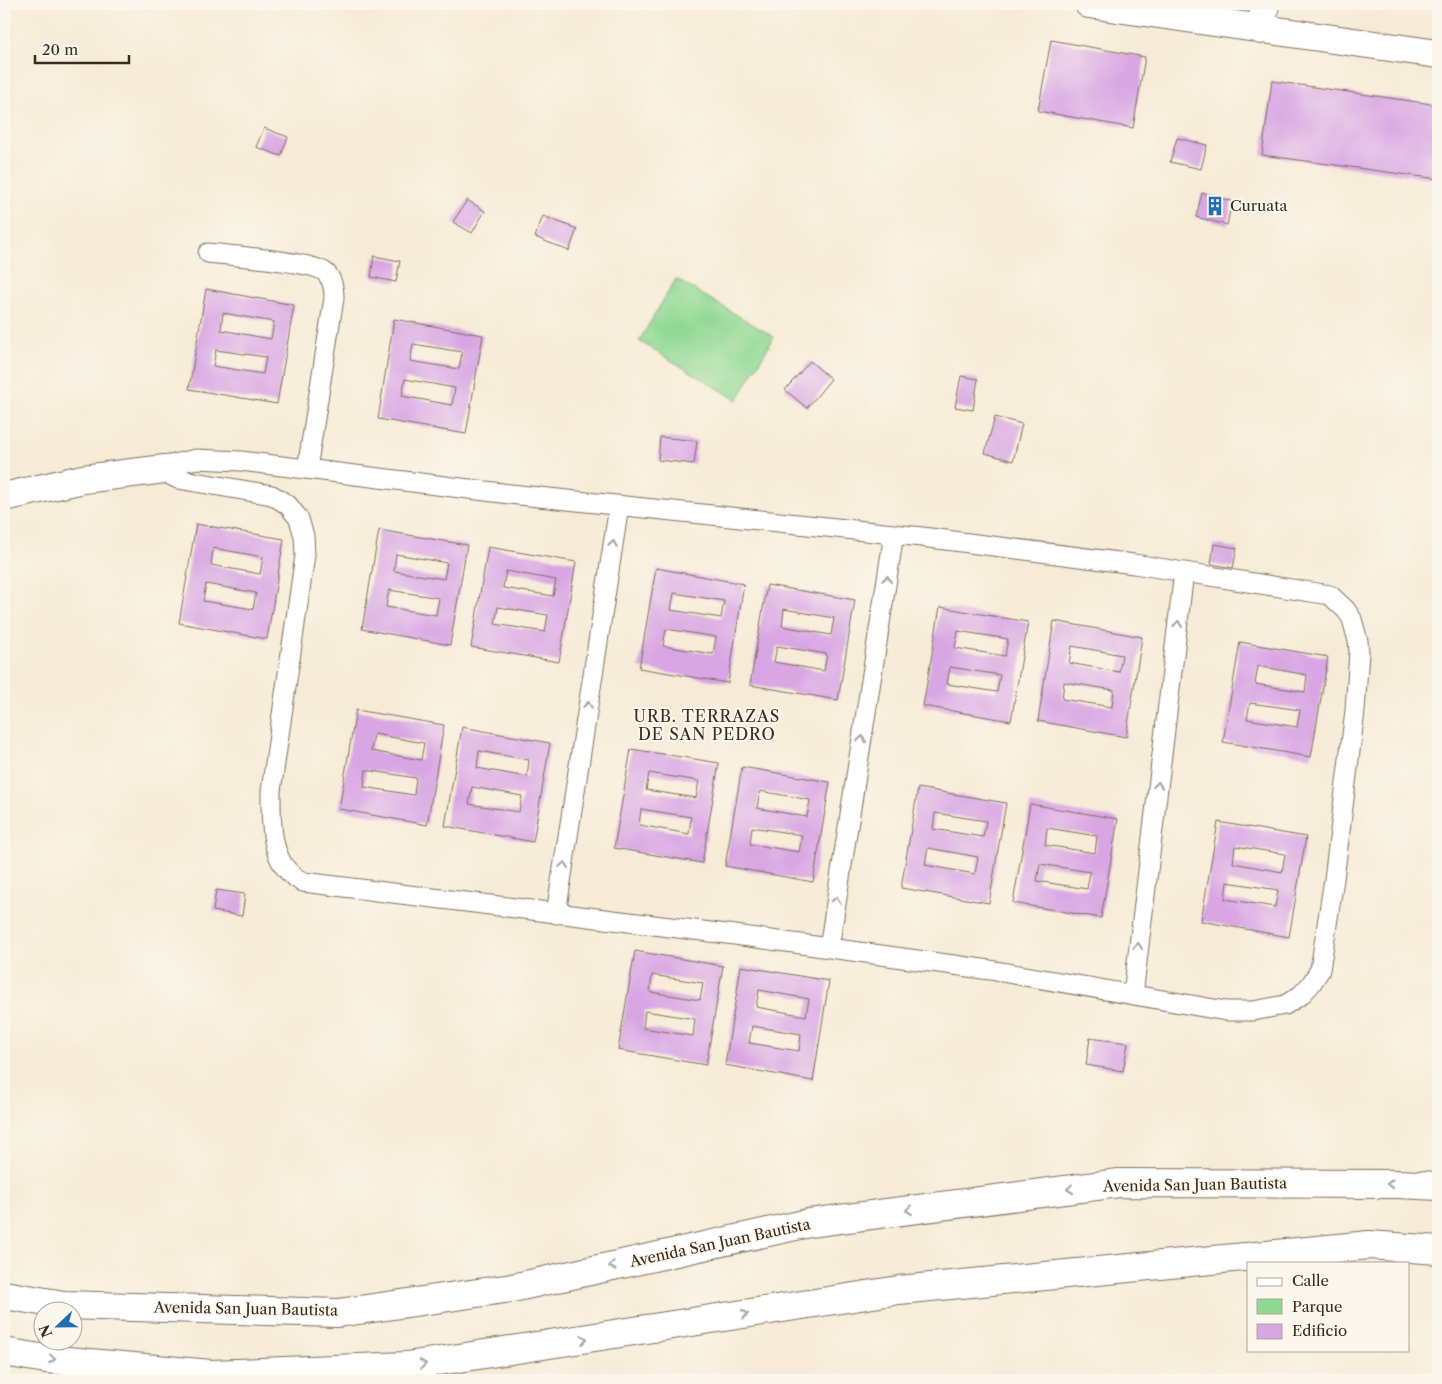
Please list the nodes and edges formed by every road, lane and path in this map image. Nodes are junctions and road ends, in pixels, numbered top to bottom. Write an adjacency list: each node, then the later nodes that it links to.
1 (1089, 4): 2 (street)
2 (1225, 14): 3 (street)
3 (1263, 17): 4 (street)
4 (1438, 54)
5 (208, 253): 7 (lane)
6 (165, 469): 7 (lane); 8 (street); 12 (lane)
7 (307, 470): 9 (lane)
8 (4, 497)
9 (619, 506): 10 (lane); 12 (lane, one-way to 9)
10 (894, 534): 11 (lane); 13 (lane, one-way to 10)
11 (1184, 572): 14 (lane, one-way to 11); 14 (lane)
12 (556, 914): 13 (lane)
13 (829, 948): 14 (lane)
14 (1132, 995)
15 (1438, 1186): 17 (street, Avenida San Juan Bautista, one-way to 17)
16 (1438, 1250): 18 (street, one-way to 16)
17 (4, 1295)
18 (4, 1352)

